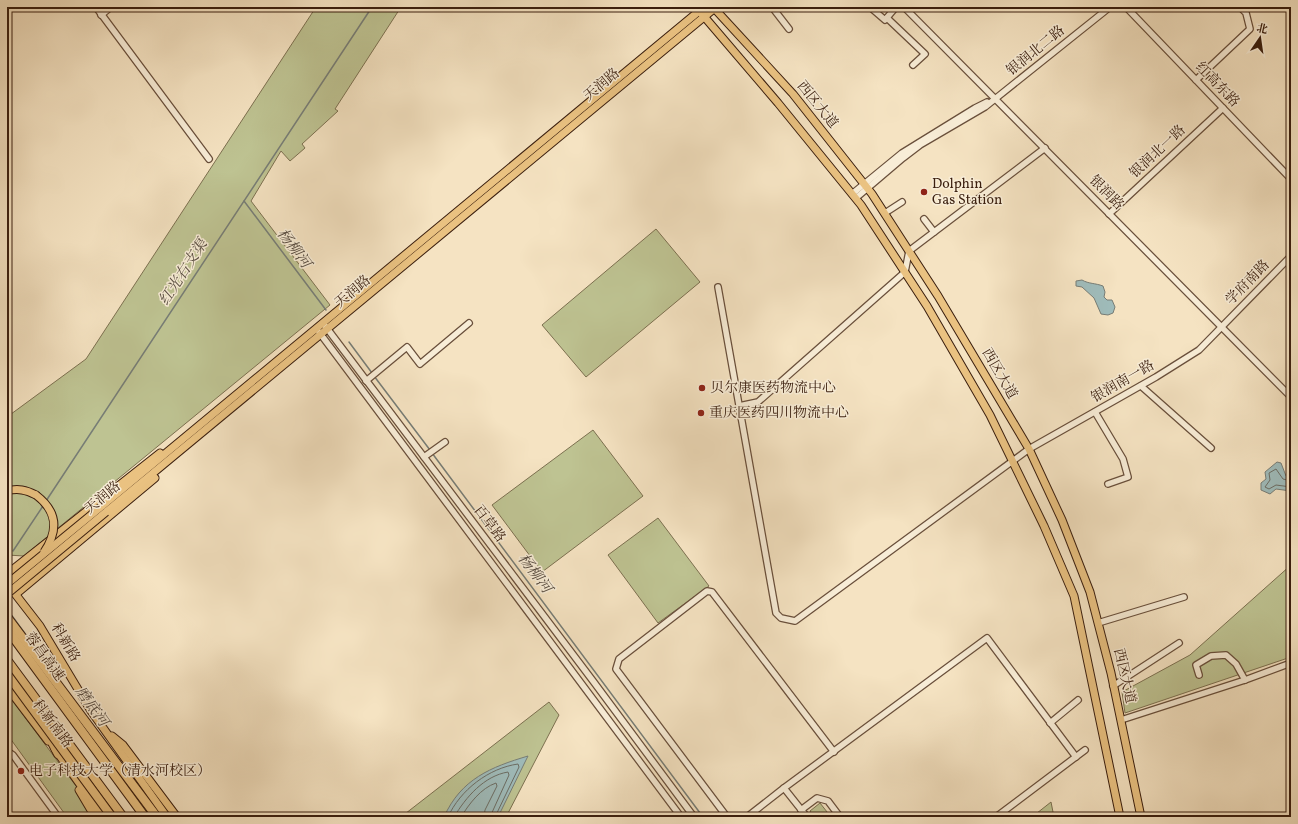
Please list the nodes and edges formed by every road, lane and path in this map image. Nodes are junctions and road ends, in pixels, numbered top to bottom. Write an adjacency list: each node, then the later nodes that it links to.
1 (96, 7): 12 (street)
2 (111, 7): 12 (street)
3 (714, 7): 11 (main road, 天润路); 22 (main road, 西区大道)
4 (772, 7): 14 (street)
5 (870, 7): 13 (street)
6 (896, 7): 13 (street)
7 (904, 7): 17 (street, 银润路)
8 (1110, 7): 17 (street, 银润北二路)
9 (1126, 7): 16 (street, 红高东路)
10 (1240, 7): 16 (street)
11 (701, 10): 23 (main road, 西区大道); 33 (main road, 天润路); 37 (main road, 天润路)
12 (102, 15): 20 (street)
13 (887, 18): 15 (street)
14 (789, 29)
15 (913, 65)
16 (1196, 80): 18 (street, 红高东路)
17 (995, 99): 19 (street, 银润路); 22 (street, 银润北二路)
18 (1223, 108): 21 (street, 红高东路); 26 (street, 银润北一路)
19 (1044, 148): 26 (street, 银润路); 28 (street)
20 (209, 159)
21 (1291, 179)
22 (866, 186): 23 (street, 银润北二路); 25 (main road, 西区大道)
23 (854, 196): 31 (main road, 西区大道)
24 (902, 202): 25 (street)
25 (884, 213): 29 (main road, 西区大道)
26 (1109, 214): 35 (street, 银润路)
27 (924, 219): 28 (street)
28 (934, 232): 29 (street)
29 (909, 251): 31 (street); 47 (main road, 西区大道)
30 (1291, 256): 35 (street, 学府南路)
31 (905, 272): 42 (street); 50 (main road, 西区大道)
32 (718, 287): 42 (street)
33 (323, 323): 36 (main road, 天润路); 37 (street, 百草路)
34 (469, 323): 39 (street)
35 (1222, 327): 40 (street, 银润南一路); 41 (street, 银润路)
36 (317, 328): 38 (street, 百草路); 44 (main road, 天润路)
37 (327, 330): 38 (main road, 天润路); 39 (street, 百草路)
38 (321, 336): 48 (main road, 天润路); 91 (street, 百草路)
39 (366, 381): 49 (street, 百草路)
40 (1141, 386): 43 (street, 银润南一路); 46 (street)
41 (1291, 397)
42 (739, 406): 50 (street, 银润南一路)
43 (1095, 412): 47 (street, 银润南一路); 51 (street)
44 (180, 442): 53 (main road, 天润路); 55 (main road)
45 (445, 442): 49 (street)
46 (1211, 448)
47 (1029, 449): 50 (street, 银润南一路); 61 (main road, 西区大道)
48 (180, 451): 53 (main road, 天润路); 58 (main road)
49 (424, 457): 92 (street, 百草路)
50 (1013, 460): 98 (main road, 西区大道)
51 (1108, 484)
52 (7, 491): 54 (main road, bridge)
53 (104, 509): 54 (main road, 天润路, bridge); 57 (main road, 天润路, bridge)
54 (39, 558): 56 (main road, 天润路, bridge)
55 (7, 574)
56 (7, 584): 58 (main road, 科新路)
57 (7, 594)
58 (16, 594): 74 (main road, 科新路)
59 (1184, 597): 61 (street)
60 (7, 617): 88 (highway)
61 (1098, 623): 69 (main road, 西区大道)
62 (7, 629): 87 (highway, 蓉昌高速)
63 (1180, 644): 69 (street)
64 (7, 662): 78 (highway); 86 (highway)
65 (1291, 663): 68 (street)
66 (7, 674): 85 (highway, bridge)
67 (1199, 675): 68 (street)
68 (1245, 680): 72 (street)
69 (1114, 686): 72 (main road, 西区大道)
70 (7, 687): 78 (main road, 科新南路)
71 (1078, 700): 73 (street)
72 (1121, 720): 99 (main road, 西区大道)
73 (1050, 723): 77 (street); 79 (street)
74 (104, 729): 89 (main road, 科新路); 90 (main road)
75 (1085, 750): 79 (street)
76 (7, 751): 82 (street)
77 (834, 752): 80 (street); 93 (street)
78 (58, 754): 83 (main road); 84 (main road, 科新南路)
79 (1076, 757): 97 (street)
80 (784, 788): 81 (street); 94 (street)
81 (801, 810): 95 (street); 96 (street)
82 (53, 817)
83 (95, 817)
84 (103, 817)
85 (112, 817)
86 (123, 817)
87 (144, 817)
88 (157, 817)
89 (166, 817)
90 (177, 817)
91 (681, 817)
92 (694, 817)
93 (727, 817)
94 (747, 817)
95 (807, 817)
96 (840, 817)
97 (996, 817)
98 (1120, 817)
99 (1141, 817)

